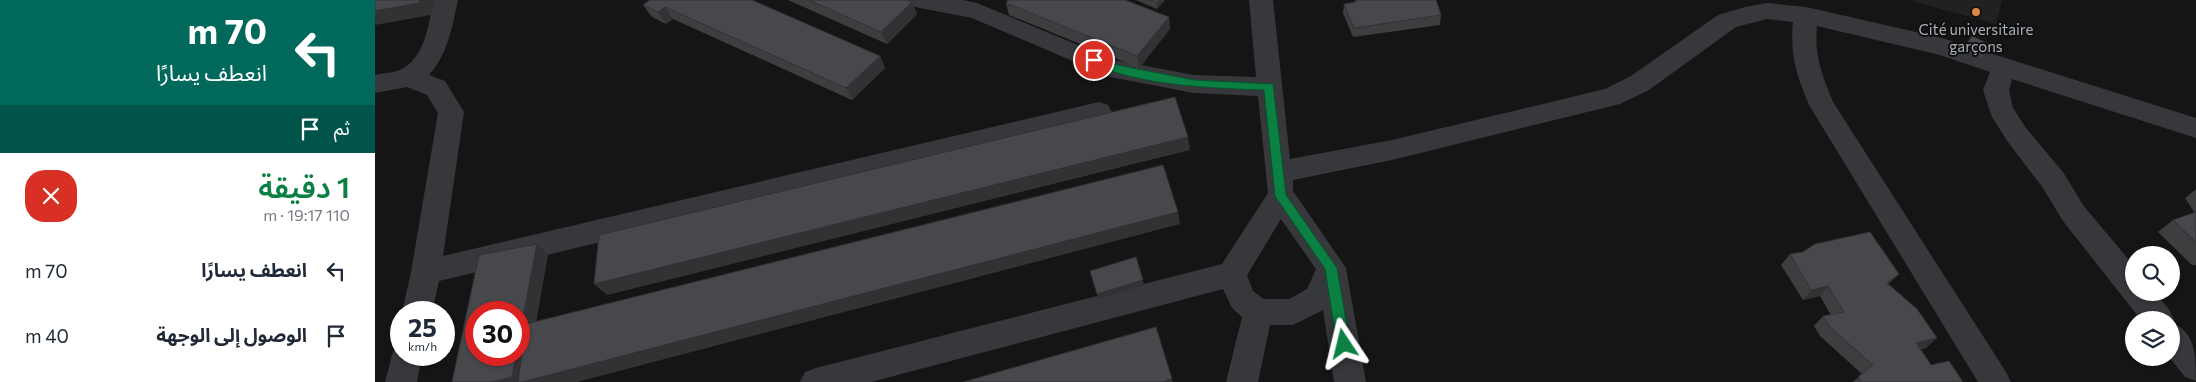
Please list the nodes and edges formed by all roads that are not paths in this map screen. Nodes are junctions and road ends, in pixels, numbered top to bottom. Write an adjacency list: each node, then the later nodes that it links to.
1 (446, 0): 6 (street)
2 (920, 0): 8 (street)
3 (1261, 0): 8 (street)
4 (1806, 15): 5 (street); 11 (street); 27 (street)
5 (2004, 66): 10 (street); 15 (street)
6 (409, 77): 7 (street); 13 (street)
7 (375, 84)
8 (1269, 87): 11 (street)
9 (1099, 112): 13 (street)
10 (2196, 128)
11 (1280, 184): 12 (street); 14 (street)
12 (1331, 268): 19 (street); 26 (street)
13 (426, 272): 16 (street)
14 (1232, 274): 19 (street); 24 (street)
15 (2125, 277)
16 (419, 301)
17 (2144, 301): 18 (street)
18 (2152, 311)
19 (1258, 312): 25 (street)
20 (2180, 347): 22 (street)
21 (405, 366): 23 (street)
22 (2196, 367)
23 (401, 382)
24 (816, 382)
25 (1243, 382)
26 (1350, 382)
27 (1995, 382)

